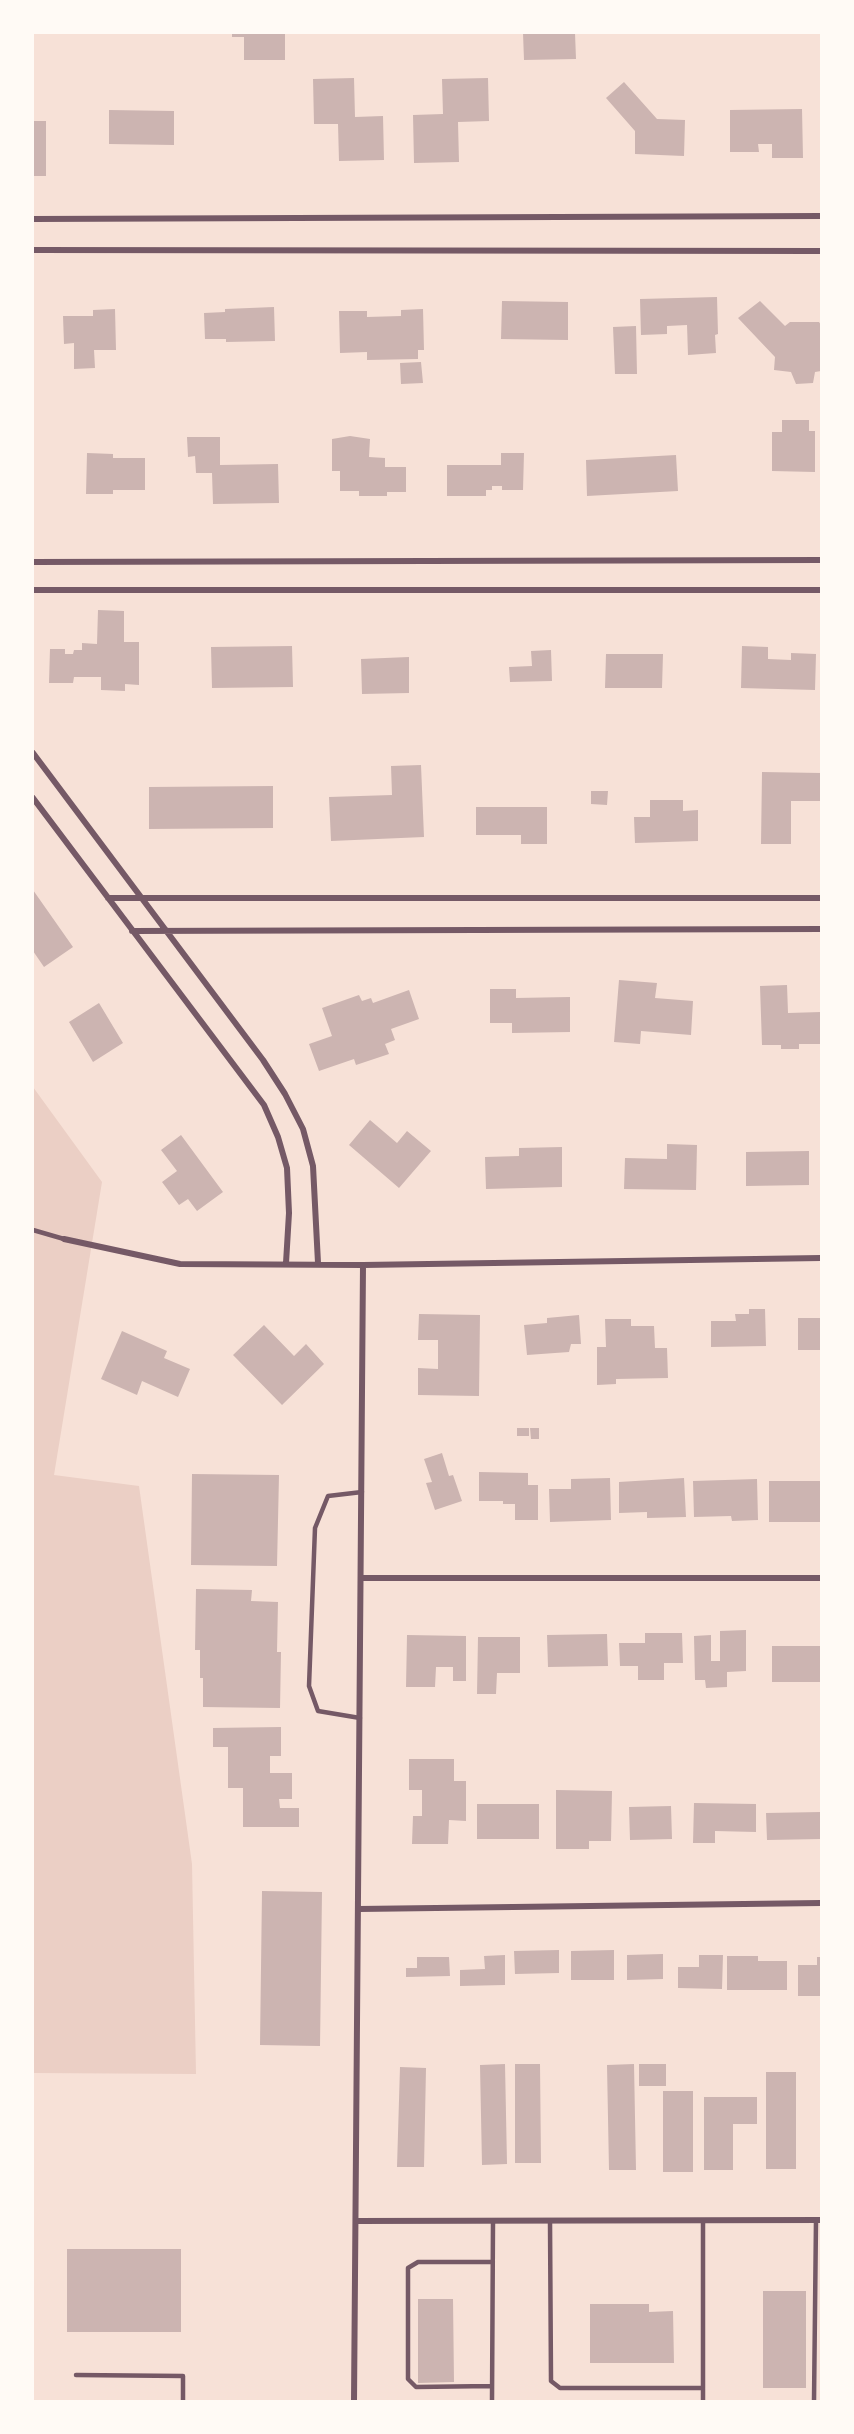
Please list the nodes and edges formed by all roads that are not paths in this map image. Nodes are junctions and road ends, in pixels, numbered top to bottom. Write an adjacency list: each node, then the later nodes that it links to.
1 (821, 216): 2 (street)
2 (33, 219)
3 (33, 250): 4 (street)
4 (821, 251)
5 (821, 560): 6 (street)
6 (33, 562)
7 (33, 590): 8 (street)
8 (821, 590)
9 (33, 753): 12 (street)
10 (33, 798): 11 (street)
11 (108, 898): 12 (street); 15 (street)
12 (142, 898): 13 (street); 16 (street)
13 (821, 898)
14 (821, 929): 16 (street)
15 (132, 931): 16 (street); 20 (street)
16 (166, 932): 21 (street)
17 (33, 1230): 18 (lane)
18 (64, 1239): 20 (street)
19 (821, 1258): 22 (street)
20 (286, 1263): 21 (street)
21 (318, 1263): 22 (street)
22 (363, 1265): 23 (street)
23 (362, 1492): 24 (street); 26 (lane)
24 (361, 1578): 25 (street); 26 (street)
25 (821, 1578)
26 (360, 1718): 28 (street)
27 (821, 1903): 28 (street)
28 (359, 1909): 30 (street)
29 (819, 2220): 33 (street); 42 (lane)
30 (356, 2221): 31 (street); 39 (street)
31 (493, 2221): 32 (street); 34 (lane)
32 (550, 2221): 33 (street); 37 (lane)
33 (703, 2221): 37 (lane)
34 (492, 2262): 36 (lane); 36 (lane)
35 (76, 2375): 38 (lane)
36 (492, 2386): 40 (lane)
37 (703, 2388): 41 (lane)
38 (183, 2401)
39 (354, 2401)
40 (492, 2401)
41 (703, 2401)
42 (814, 2401)

